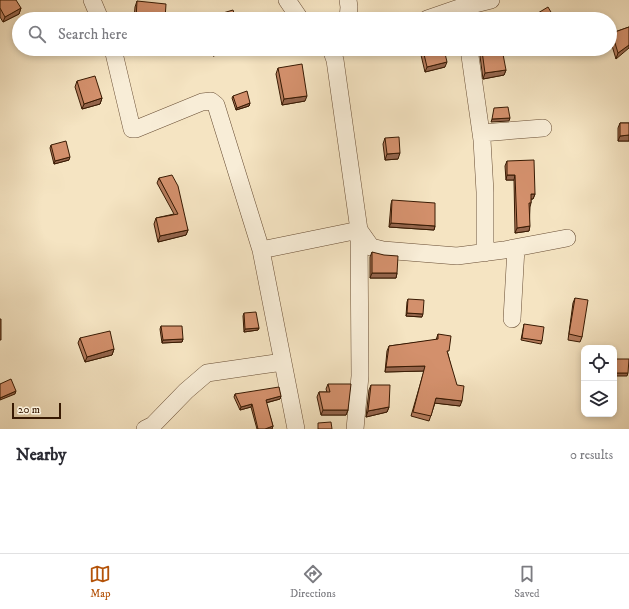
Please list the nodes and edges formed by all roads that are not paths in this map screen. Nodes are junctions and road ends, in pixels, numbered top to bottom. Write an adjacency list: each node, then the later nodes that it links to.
1 (92, 0): 5 (street)
2 (287, 0): 6 (street)
3 (348, 0): 7 (street)
4 (491, 0): 8 (street)
5 (97, 12)
6 (295, 12)
7 (349, 12)
8 (465, 12)
9 (115, 56): 17 (street)
10 (334, 56): 14 (street)
11 (470, 56): 13 (street)
12 (543, 128): 13 (street)
13 (481, 133): 18 (street)
14 (359, 230): 17 (street); 18 (street); 23 (street)
15 (567, 238): 16 (street)
16 (516, 248): 18 (street); 19 (street)
17 (261, 250): 20 (street)
18 (485, 253)
19 (512, 319)
20 (283, 362): 21 (street); 22 (street)
21 (145, 429)
22 (296, 429)
23 (354, 429)

